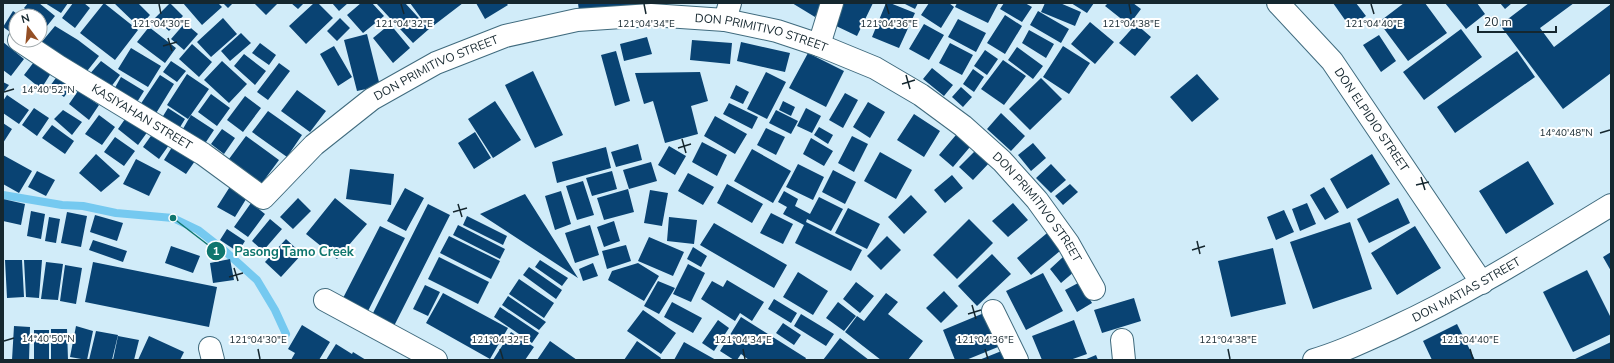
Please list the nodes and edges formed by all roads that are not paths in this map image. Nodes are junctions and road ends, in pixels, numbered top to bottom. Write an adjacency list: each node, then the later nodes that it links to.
1 (832, 3): 4 (street)
2 (1278, 3): 8 (street, DON ELPIDIO STREET)
3 (727, 12): 4 (street, DON PRIMITIVO STREET); 6 (street, DON PRIMITIVO STREET)
4 (819, 45): 9 (street, DON PRIMITIVO STREET)
5 (31, 48): 6 (street, KASIYAHAN STREET)
6 (263, 198)
7 (1611, 205): 8 (street, DON MATIAS STREET)
8 (1482, 283): 12 (street, DON MATIAS STREET)
9 (1094, 289)
10 (325, 300): 13 (street)
11 (993, 311): 14 (street)
12 (1358, 353): 15 (street, DON MATIAS STREET)
13 (436, 360)
14 (1017, 360)
15 (1314, 360)

